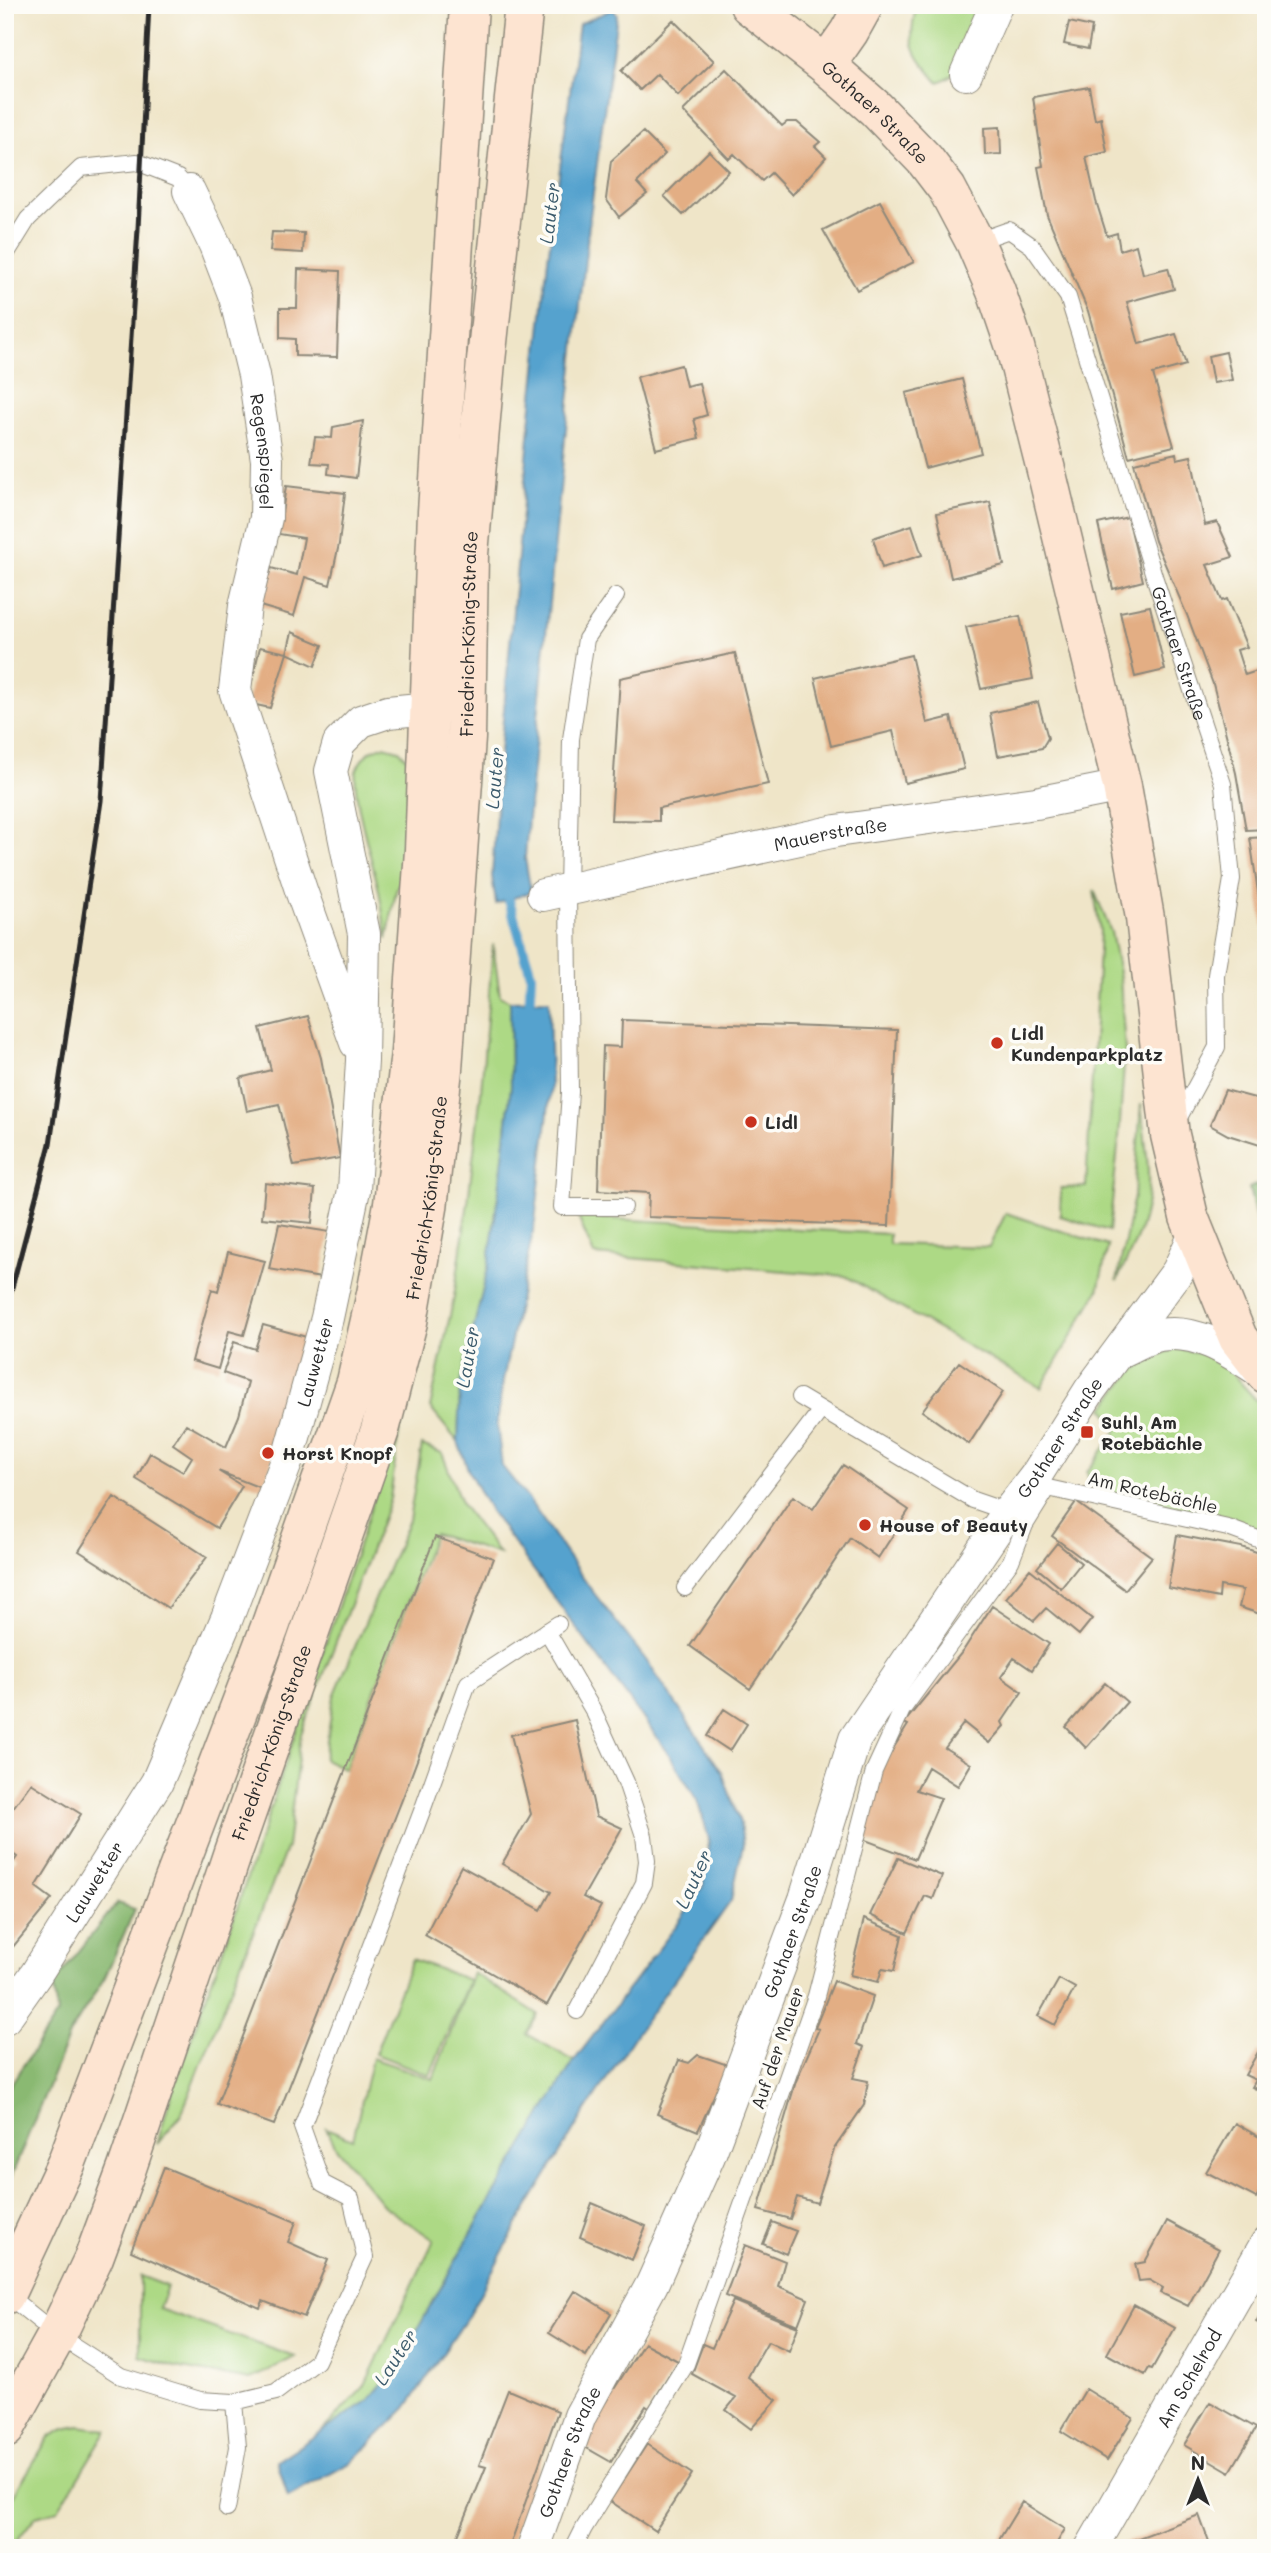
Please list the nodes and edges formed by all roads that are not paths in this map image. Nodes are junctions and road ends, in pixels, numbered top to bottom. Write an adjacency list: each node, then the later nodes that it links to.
1 (469, 5): 12 (main road, Friedrich-König-Straße)
2 (524, 5): 31 (main road, Friedrich-König-Straße)
3 (749, 5): 6 (main road, Gothaer Straße)
4 (864, 5): 6 (main road)
5 (996, 5): 7 (street)
6 (826, 65): 9 (main road, Gothaer Straße)
7 (966, 74)
8 (189, 191): 10 (lane, Regenspiegel); 15 (street, Regenspiegel)
9 (975, 242): 13 (main road, Gothaer Straße); 16 (lane, Gothaer Straße)
10 (5, 256)
11 (616, 596): 14 (lane)
12 (430, 708): 15 (street, Lauwetter); 30 (main road, Friedrich-König-Straße)
13 (1122, 786): 14 (street, Mauerstraße); 16 (main road, Gothaer Straße)
14 (555, 893): 17 (lane)
15 (362, 1061): 28 (street, Lauwetter)
16 (1170, 1135): 18 (main road, Gothaer Straße)
17 (624, 1207)
18 (1195, 1234): 19 (street, Gothaer Straße); 20 (main road)
19 (1120, 1353): 20 (street, Gothaer Straße); 23 (street, Gothaer Straße)
20 (1266, 1374)
21 (800, 1397): 22 (lane)
22 (821, 1410): 24 (lane); 26 (lane)
23 (1041, 1483): 24 (street, Gothaer Straße); 25 (lane, Am Rotebächle); 36 (lane, Auf der Mauer)
24 (1002, 1520): 35 (street, Gothaer Straße)
25 (1266, 1542)
26 (685, 1588)
27 (577, 2011): 32 (lane, Friedrich-König-Straße)
28 (5, 2018)
29 (1266, 2244): 37 (street, Am Schelrod)
30 (5, 2295): 31 (lane, Friedrich-König-Straße)
31 (57, 2335): 32 (lane, Friedrich-König-Straße); 33 (main road, Friedrich-König-Straße)
32 (234, 2402): 34 (lane)
33 (5, 2429)
34 (227, 2509)
35 (533, 2548)
36 (574, 2548)
37 (1091, 2548)

